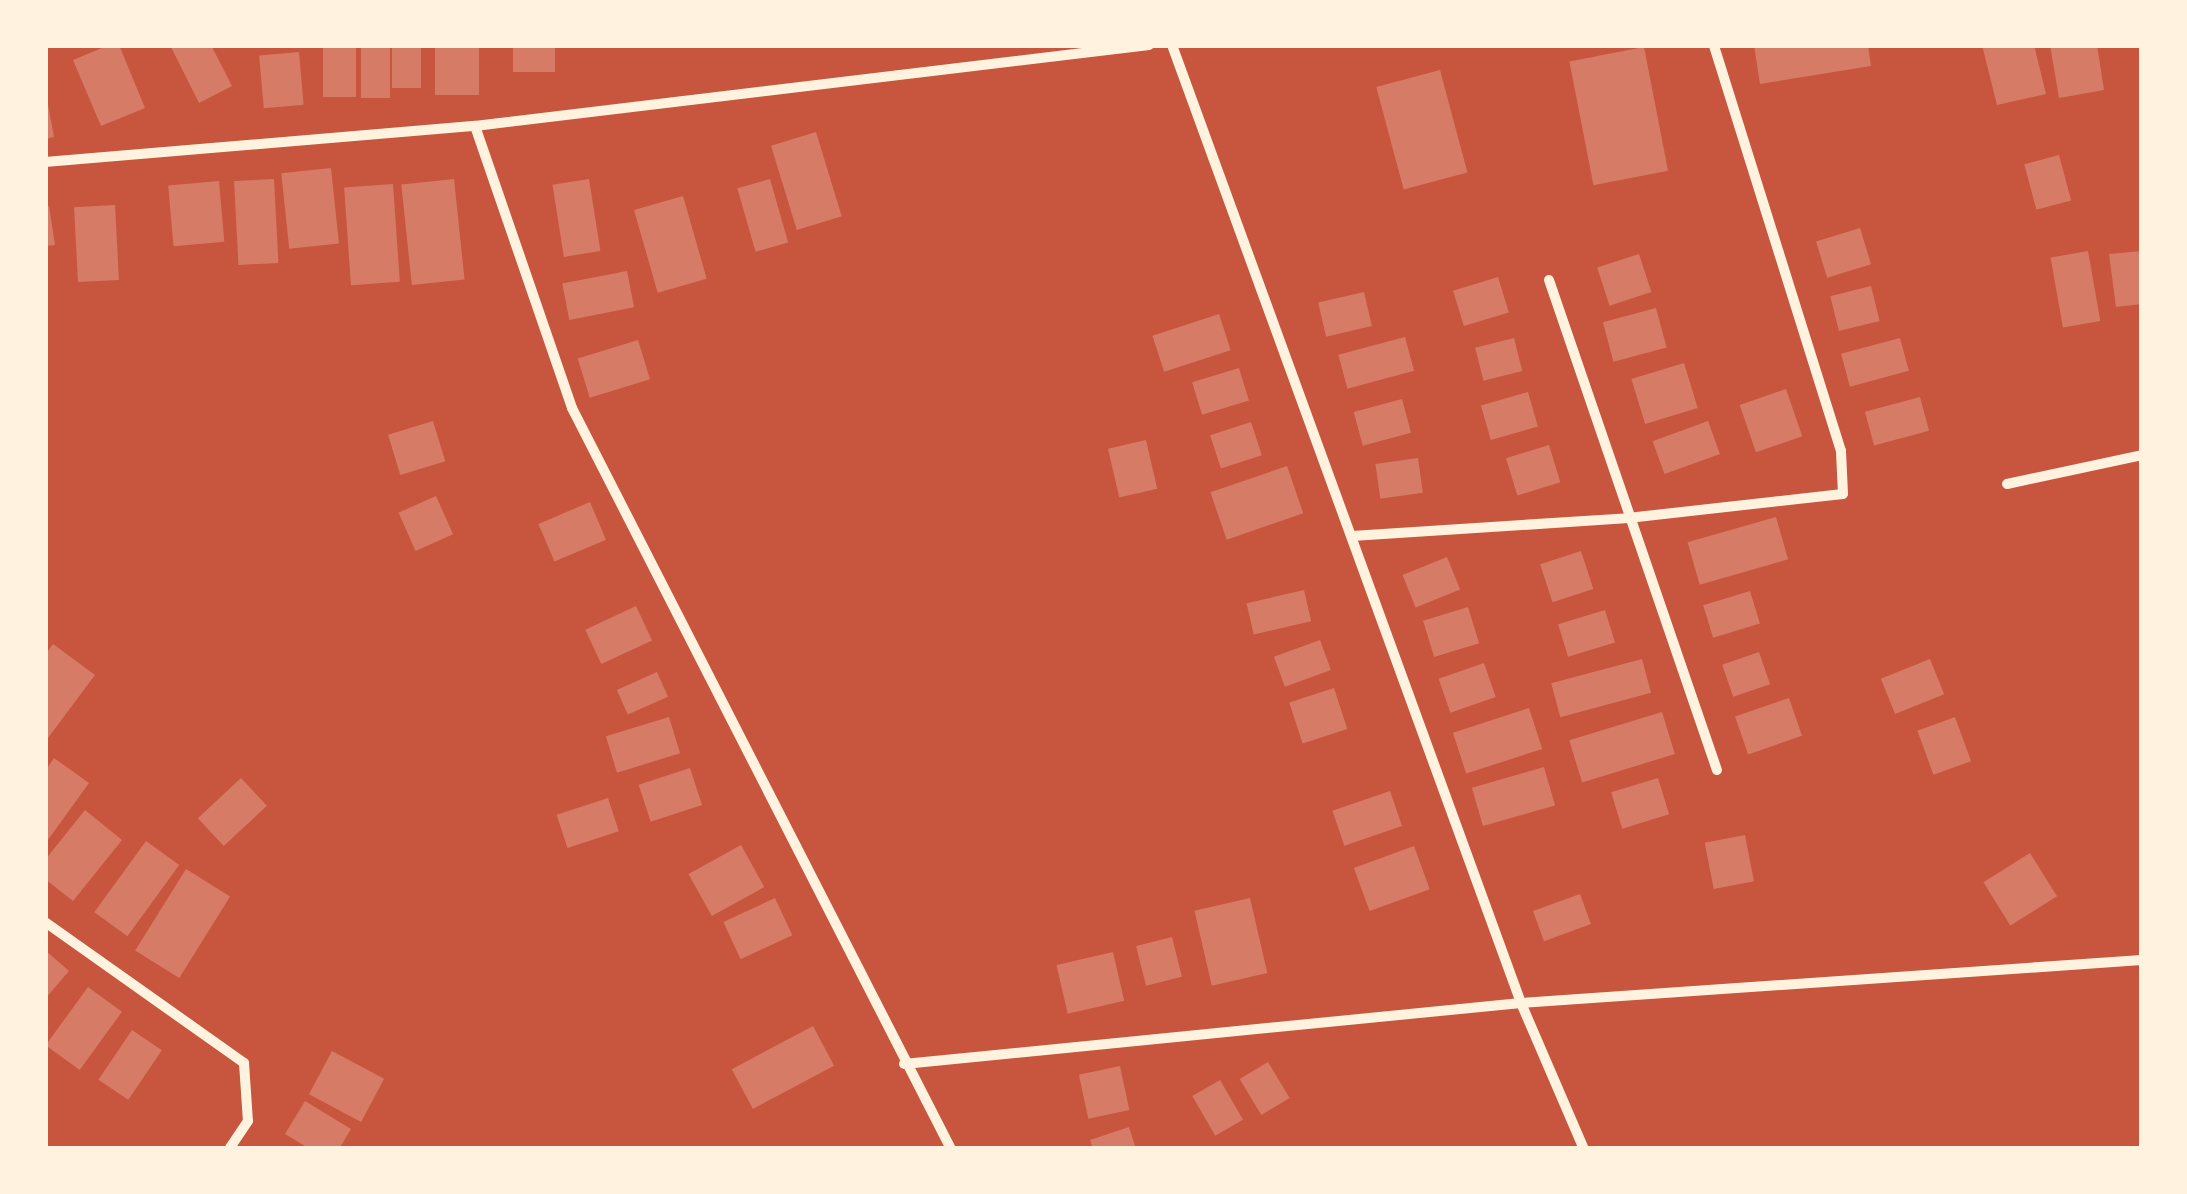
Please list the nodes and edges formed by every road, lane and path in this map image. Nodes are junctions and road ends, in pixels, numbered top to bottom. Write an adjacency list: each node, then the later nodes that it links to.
1 (1149, 45): 4 (street)
2 (1172, 45): 10 (street)
3 (1714, 45): 9 (street)
4 (475, 126): 5 (street); 15 (street)
5 (45, 162)
6 (1549, 280): 9 (street)
7 (2142, 455): 8 (street)
8 (2007, 484)
9 (1628, 518): 10 (street); 11 (street)
10 (1352, 536): 14 (street)
11 (1717, 770)
12 (45, 922): 16 (street)
13 (2142, 960): 14 (street)
14 (1521, 1003): 15 (street); 18 (street)
15 (904, 1064): 17 (street)
16 (229, 1149)
17 (951, 1149)
18 (1584, 1149)

